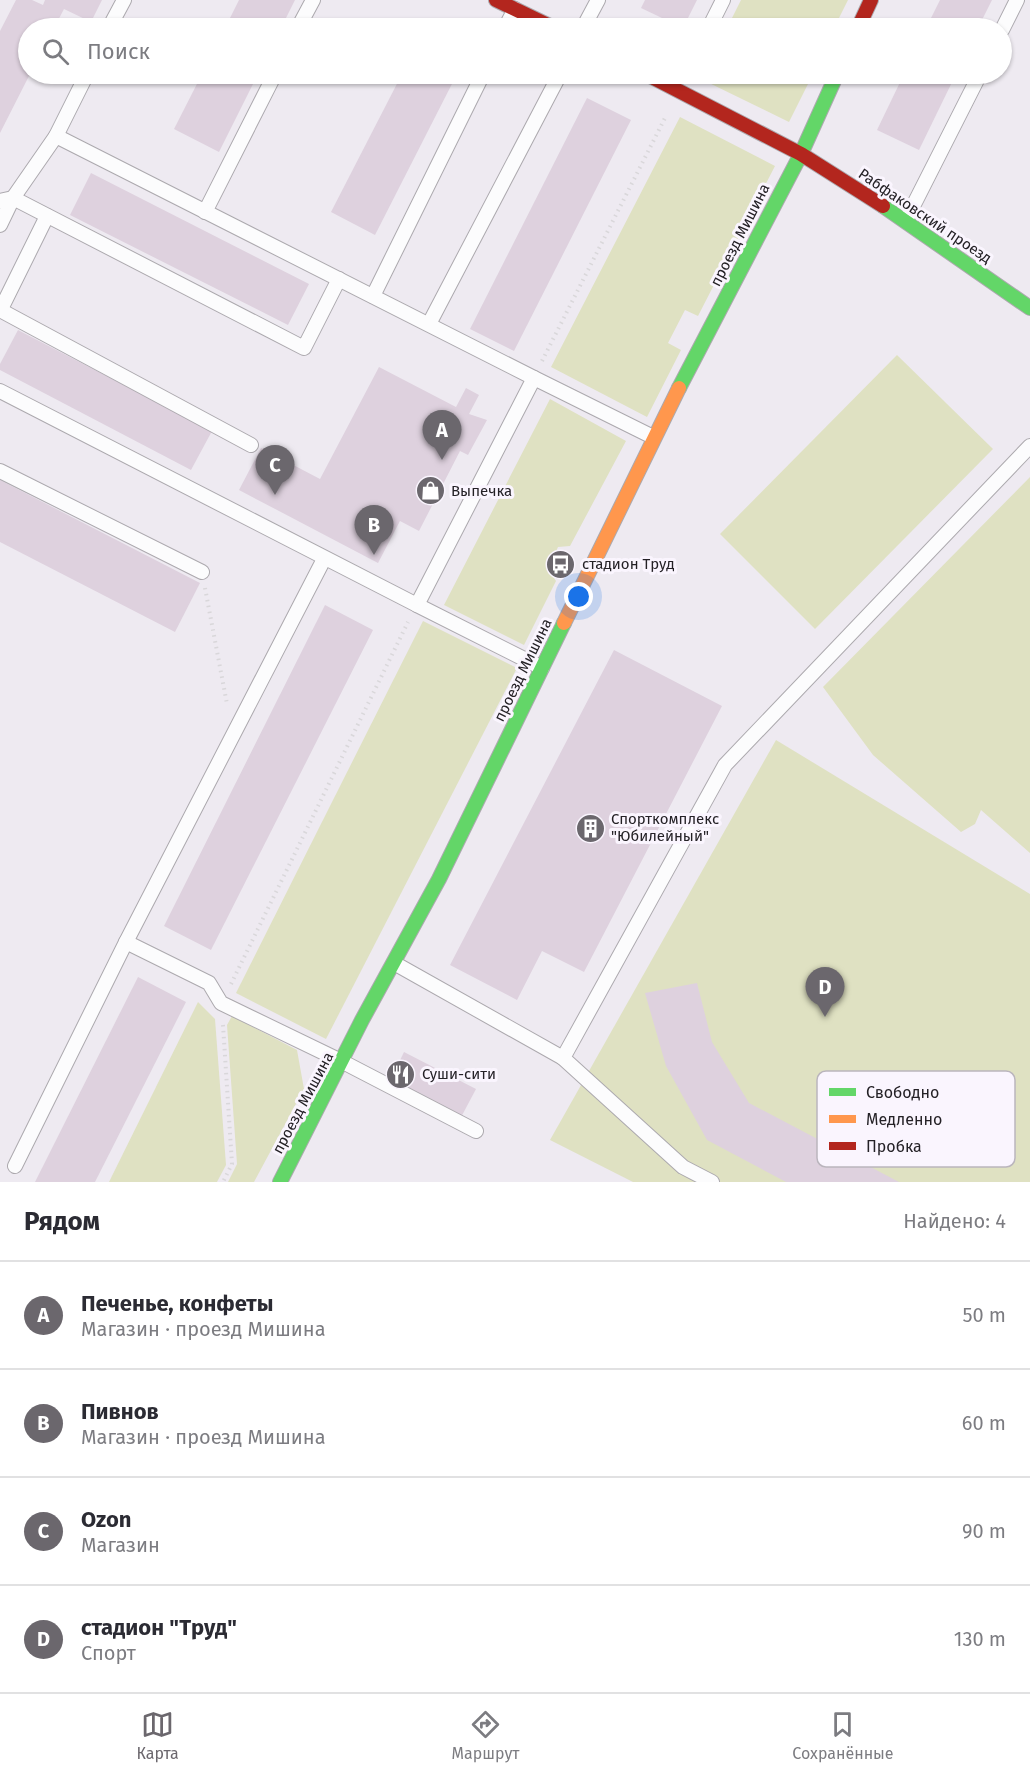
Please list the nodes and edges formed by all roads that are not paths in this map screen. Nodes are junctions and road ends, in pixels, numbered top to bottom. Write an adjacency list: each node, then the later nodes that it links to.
1 (123, 0): 9 (lane)
2 (313, 0): 10 (lane)
3 (496, 0): 8 (main road)
4 (598, 0): 13 (lane)
5 (723, 0): 14 (lane)
6 (871, 0): 15 (main road)
7 (1017, 0): 16 (lane)
8 (515, 9): 11 (lane); 12 (main road)
9 (114, 18)
10 (303, 18)
11 (510, 18)
12 (533, 18)
13 (588, 18)
14 (714, 18)
15 (863, 18)
16 (1008, 18)
17 (82, 84): 24 (lane)
18 (270, 84): 27 (lane)
19 (478, 84): 32 (lane)
20 (555, 84): 35 (lane)
21 (676, 84): 25 (main road, Рабфаковский проезд)
22 (832, 84): 25 (main road, проезд Мишина)
23 (975, 84): 29 (lane)
24 (56, 136): 26 (lane); 27 (lane)
25 (801, 154): 29 (main road, Рабфаковский проезд); 38 (main road, проезд Мишина)
26 (7, 200): 28 (lane); 30 (lane)
27 (205, 212): 31 (lane)
28 (47, 216): 31 (lane); 34 (lane)
29 (906, 220): 33 (main road, Рабфаковский проезд)
30 (0, 225)
31 (339, 279): 32 (lane)
32 (374, 296): 35 (lane)
33 (1030, 308)
34 (0, 310): 39 (lane)
35 (429, 324): 36 (lane)
36 (534, 378): 38 (lane); 44 (lane)
37 (0, 391): 42 (lane)
38 (654, 437): 45 (main road, проезд Мишина)
39 (251, 446)
40 (1030, 446): 48 (lane)
41 (0, 471): 43 (lane)
42 (324, 559): 44 (lane); 46 (lane)
43 (202, 572)
44 (417, 605): 45 (lane)
45 (542, 668): 47 (main road, проезд Мишина)
46 (126, 942): 49 (lane); 51 (lane)
47 (394, 963): 48 (lane); 49 (main road, проезд Мишина)
48 (563, 1059): 53 (lane)
49 (343, 1062): 50 (lane); 52 (main road, проезд Мишина)
50 (476, 1131)
51 (15, 1166)
52 (280, 1182)
53 (712, 1182)

